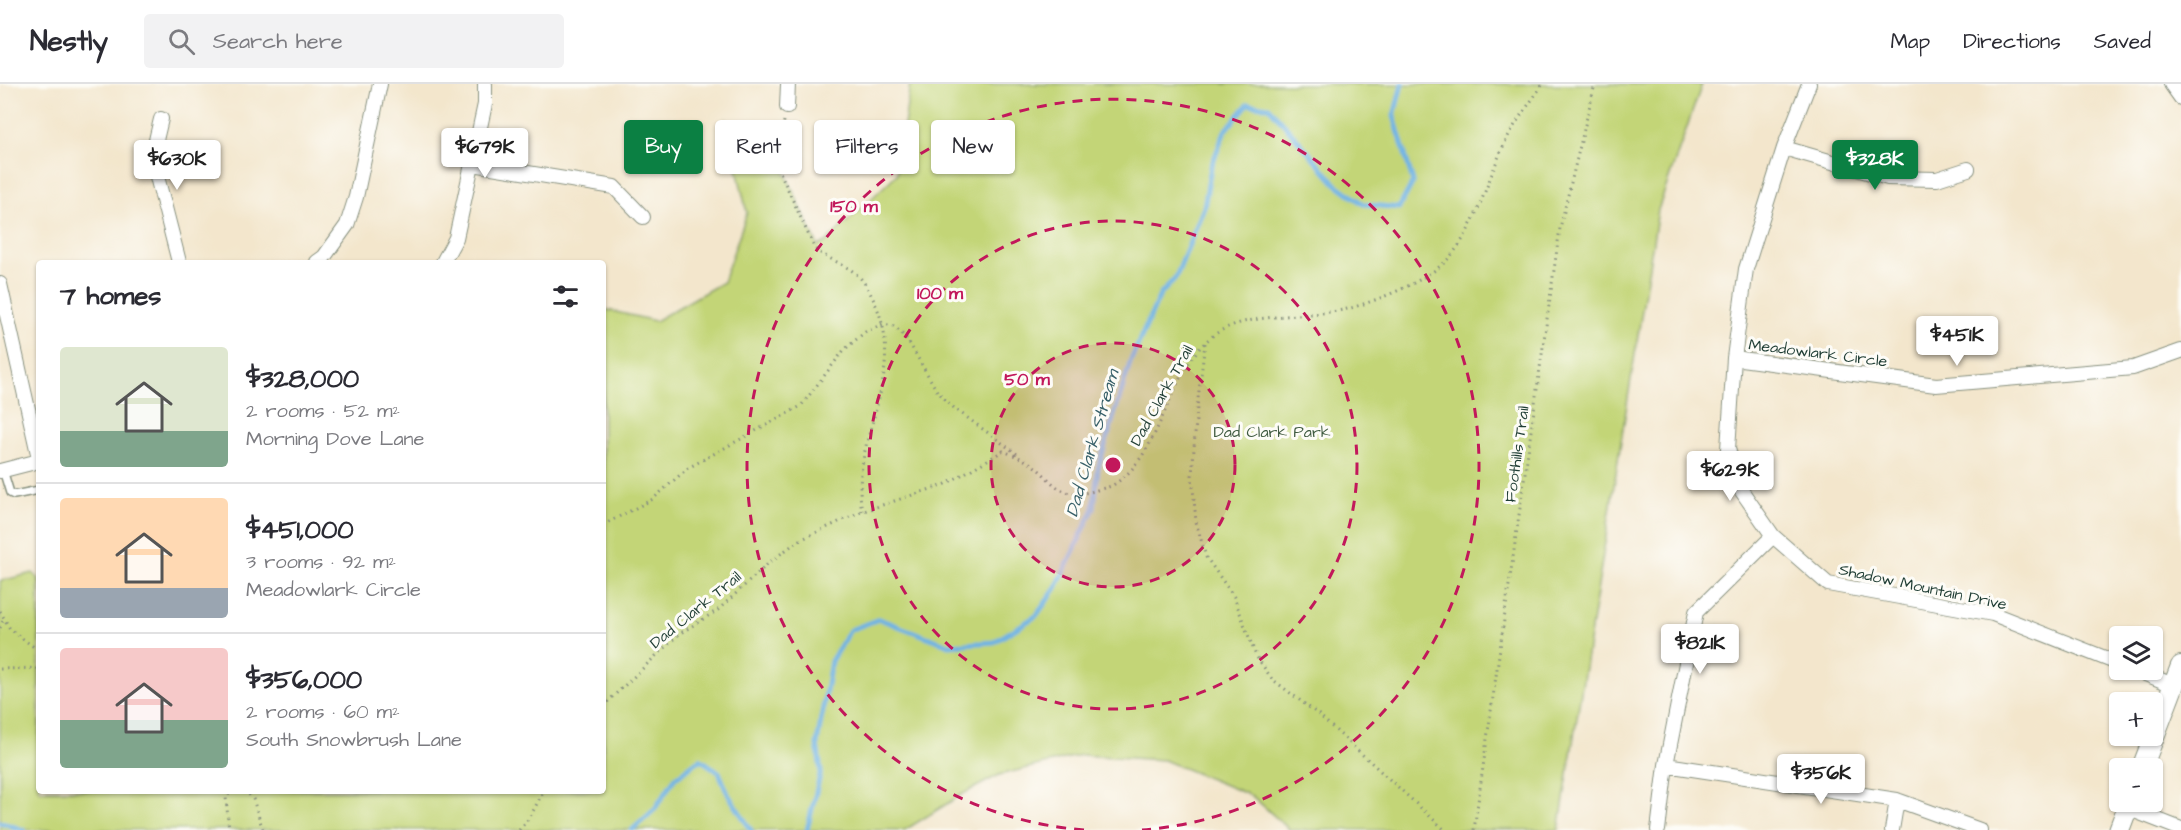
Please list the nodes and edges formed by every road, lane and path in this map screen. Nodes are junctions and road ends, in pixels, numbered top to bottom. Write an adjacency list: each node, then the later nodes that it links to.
1 (380, 84): 16 (street)
2 (485, 84): 12 (street)
3 (788, 84): 9 (street)
4 (1543, 84): 20 (path, Dad Clark Trail)
5 (1595, 84): 55 (path, Foothills Trail)
6 (1809, 84): 11 (street, Shadow Mountain Drive)
7 (2171, 84): 8 (street)
8 (2181, 98)
9 (787, 107): 19 (path)
10 (160, 119): 15 (street)
11 (1784, 148): 13 (street); 22 (street, Shadow Mountain Drive)
12 (472, 164): 14 (street); 17 (street)
13 (1968, 169)
14 (643, 217)
15 (178, 260)
16 (320, 260)
17 (444, 260)
18 (0, 284): 23 (street)
19 (883, 324): 24 (path); 28 (path); 29 (path)
20 (1206, 342): 24 (path, Dad Clark Trail); 54 (path)
21 (2181, 351): 22 (street, Meadowlark Circle)
22 (1734, 358): 30 (street, Shadow Mountain Drive)
23 (36, 446)
24 (1020, 457): 28 (path, Dad Clark Trail)
25 (36, 461): 26 (street)
26 (2, 470): 27 (lane)
27 (36, 491)
28 (862, 511): 41 (path, Dad Clark Trail)
29 (606, 523)
30 (1773, 536): 35 (street, Shadow Mountain Drive); 43 (street)
31 (0, 611): 32 (path)
32 (4, 618): 33 (path); 34 (path)
33 (0, 628)
34 (36, 649)
35 (2109, 660)
36 (2181, 666): 40 (street)
37 (36, 668): 38 (path)
38 (0, 669)
39 (2160, 680): 40 (street)
40 (2173, 685): 42 (street)
41 (606, 703)
42 (2146, 758)
43 (1666, 765): 47 (street); 56 (street)
44 (229, 794): 51 (path)
45 (249, 794): 52 (path)
46 (542, 794): 53 (path)
47 (1897, 800): 57 (street); 58 (street)
48 (2125, 812): 59 (street)
49 (2145, 812): 50 (street)
50 (2181, 829)
51 (229, 830)
52 (263, 830)
53 (519, 830)
54 (1445, 830)
55 (1474, 830)
56 (1658, 830)
57 (1892, 830)
58 (1980, 830)
59 (2119, 830)

